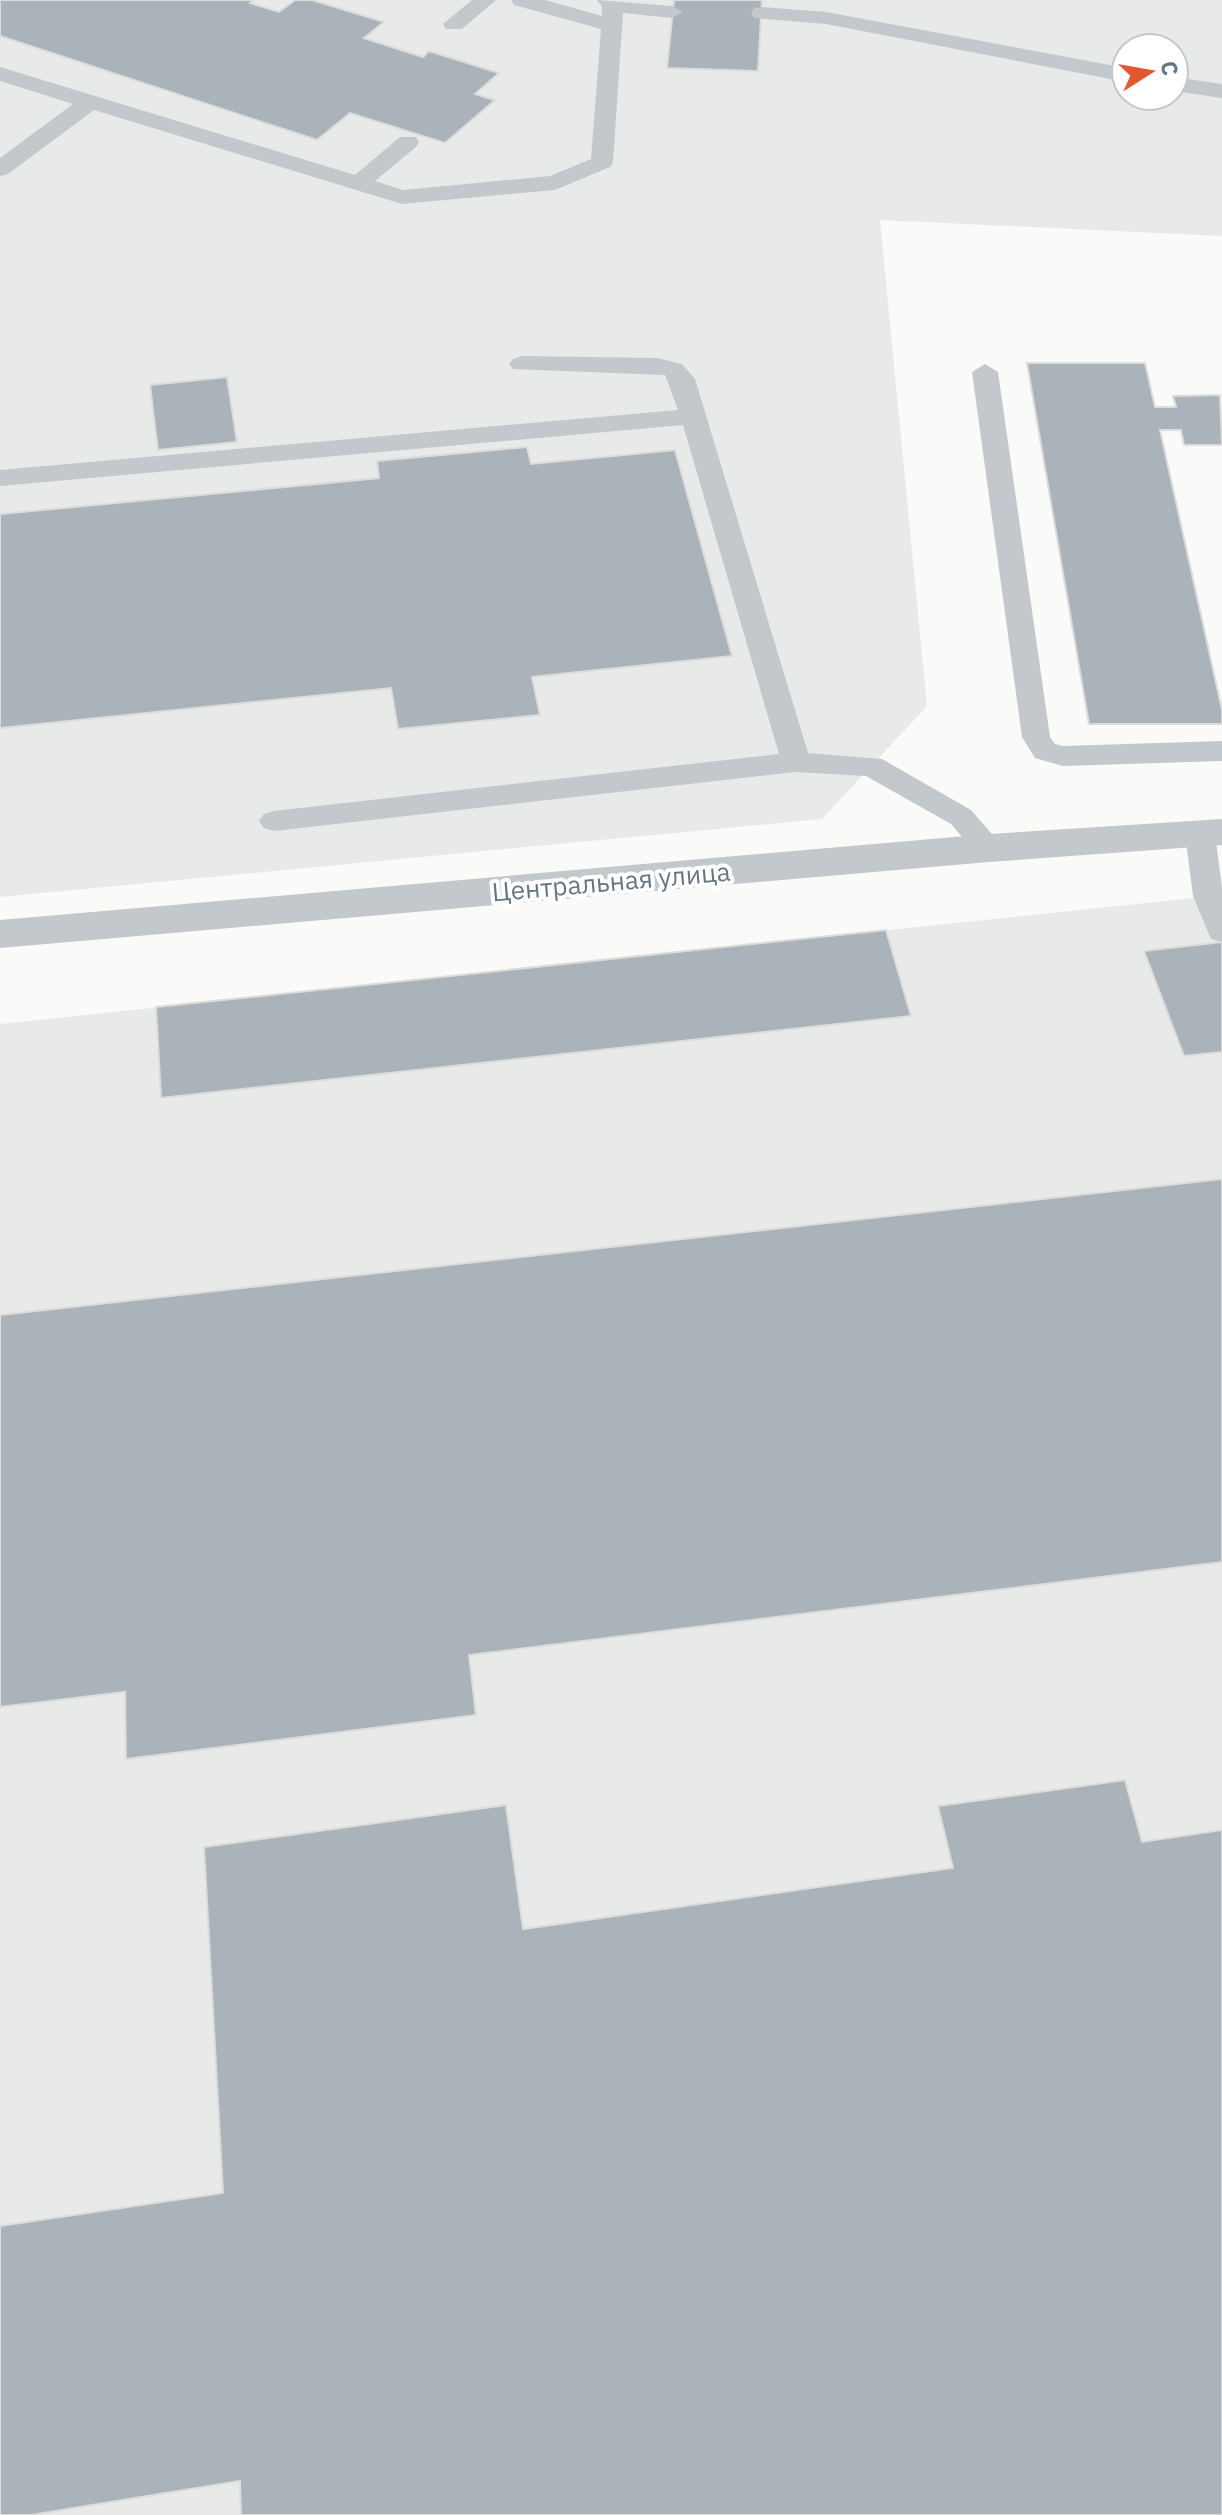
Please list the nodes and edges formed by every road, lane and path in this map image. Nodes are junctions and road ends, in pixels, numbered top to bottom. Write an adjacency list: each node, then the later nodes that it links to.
1 (485, 0): 6 (lane)
2 (522, 0): 3 (lane)
3 (610, 11): 4 (lane); 14 (lane)
4 (672, 12)
5 (762, 13): 7 (lane)
6 (454, 24)
7 (1110, 72)
8 (0, 74): 11 (lane)
9 (1190, 86): 10 (lane)
10 (1222, 91)
11 (90, 102): 13 (lane); 14 (lane)
12 (408, 142): 14 (lane)
13 (0, 169)
14 (357, 185)
15 (522, 364): 17 (lane)
16 (985, 372): 19 (lane)
17 (693, 416): 18 (lane); 20 (lane)
18 (0, 478)
19 (1222, 751)
20 (796, 762): 21 (lane); 23 (lane)
21 (274, 821)
22 (1211, 833): 23 (street, Центральная улица); 24 (lane)
23 (989, 848): 25 (street, Центральная улица)
24 (1222, 931)
25 (0, 934)

